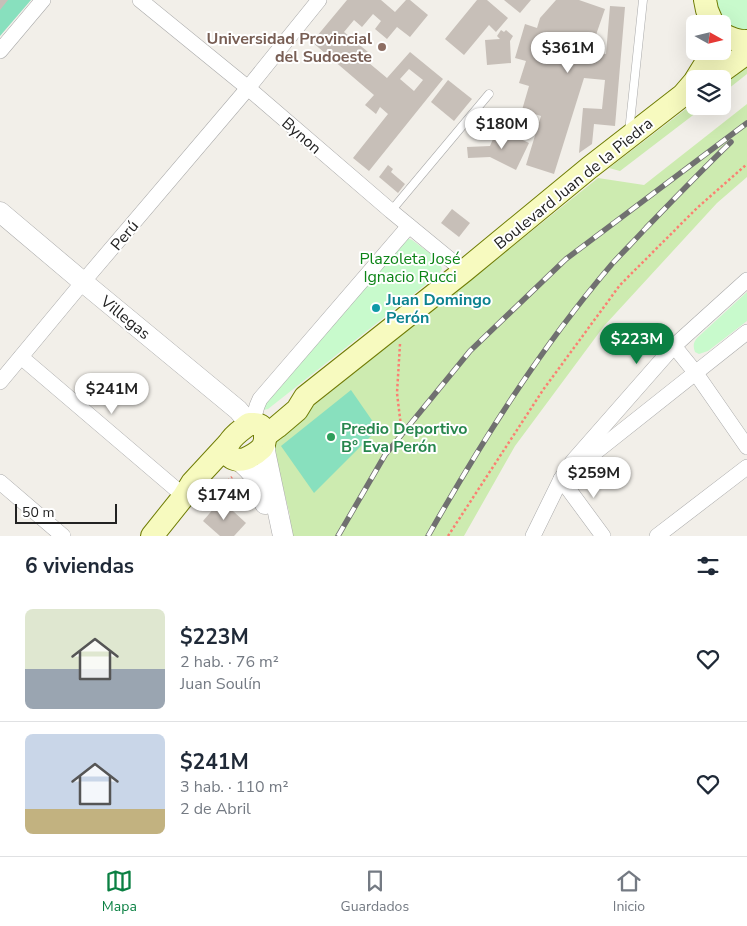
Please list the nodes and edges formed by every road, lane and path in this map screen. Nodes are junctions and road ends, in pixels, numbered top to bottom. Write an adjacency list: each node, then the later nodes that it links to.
1 (43, 0): 9 (street)
2 (140, 0): 12 (street, Bynon)
3 (319, 0): 12 (street, Perú)
4 (643, 0): 15 (lane)
5 (704, 0): 6 (main road)
6 (710, 15)
7 (731, 37): 8 (main road)
8 (747, 41)
9 (0, 51)
10 (747, 53): 11 (main road)
11 (723, 70)
12 (248, 88): 17 (street, Bynon); 22 (street, Perú)
13 (686, 91): 15 (main road, Boulevard Juan de la Piedra)
14 (489, 94): 17 (lane)
15 (629, 137): 20 (main road, Boulevard Juan de la Piedra)
16 (747, 164): 41 (path)
17 (391, 211): 19 (street, Bynon)
18 (0, 212): 22 (street, Villegas)
19 (408, 226): 20 (street, Bynon); 29 (street)
20 (464, 271): 23 (main road, Boulevard Juan de la Piedra)
21 (747, 280): 25 (street)
22 (83, 282): 26 (street, Perú); 29 (street, Villegas)
23 (392, 328): 29 (main road, Boulevard Juan de la Piedra); 30 (path)
24 (747, 332): 27 (street)
25 (674, 346): 27 (street); 34 (street)
26 (21, 357): 28 (street, Perú); 36 (street)
27 (695, 372): 31 (street); 34 (street)
28 (0, 382)
29 (258, 430): 32 (main road, Boulevard Juan de la Piedra); 40 (street)
30 (402, 434)
31 (747, 447)
32 (234, 460): 36 (main road, Boulevard Juan de la Piedra); 36 (path); 39 (street)
33 (747, 467): 44 (street)
34 (561, 479): 42 (street); 43 (street)
35 (0, 482): 37 (street)
36 (184, 496): 38 (main road)
37 (63, 536)
38 (153, 536)
39 (273, 536)
40 (283, 536)
41 (448, 536)
42 (533, 536)
43 (603, 536)
44 (657, 536)

